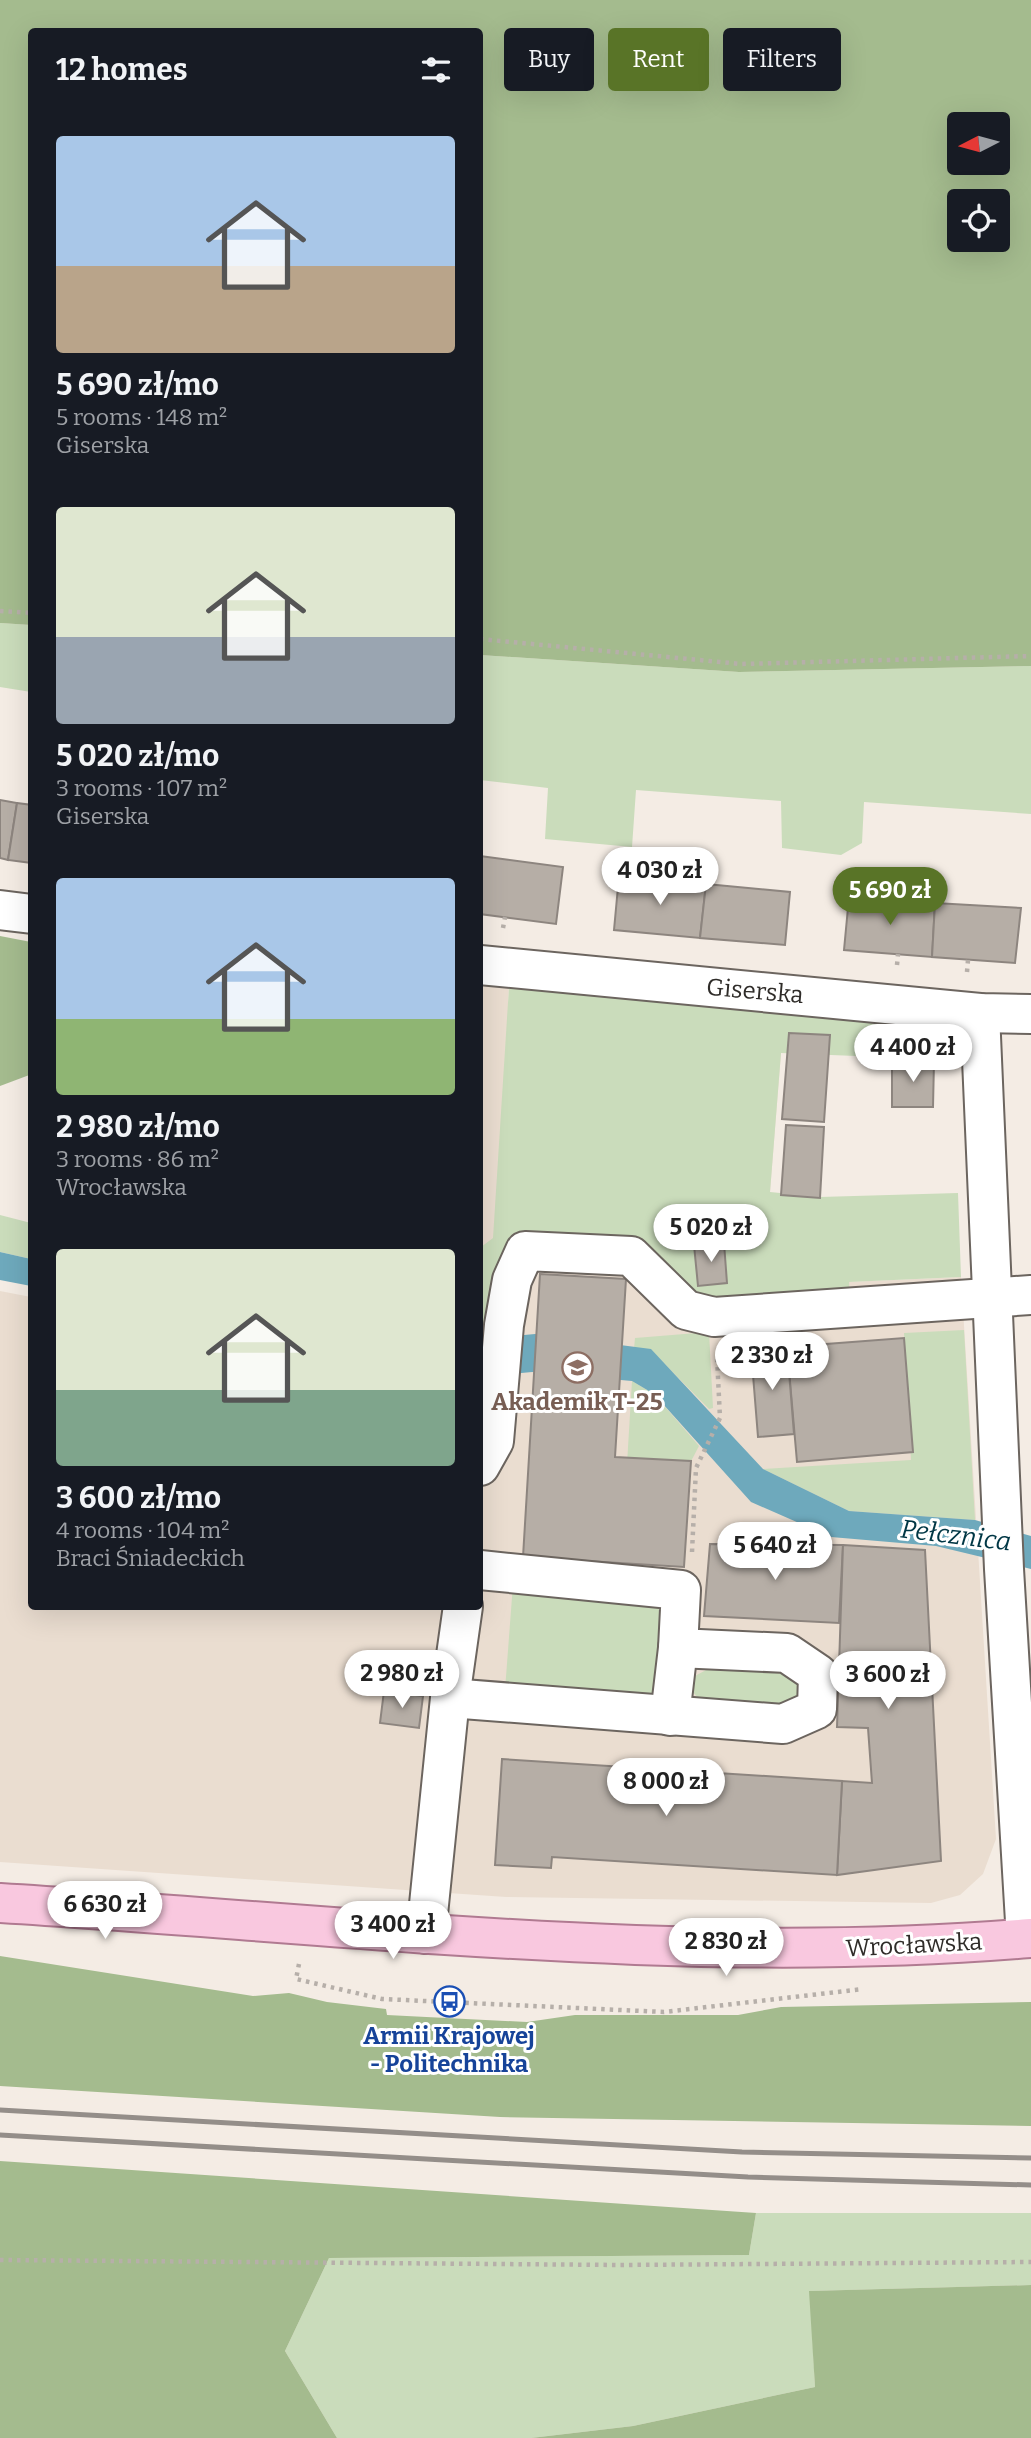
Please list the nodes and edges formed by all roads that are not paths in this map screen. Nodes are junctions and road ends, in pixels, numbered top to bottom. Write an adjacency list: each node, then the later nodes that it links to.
1 (0, 910): 2 (street)
2 (28, 914)
3 (483, 965): 4 (street, Giserska)
4 (980, 1013): 5 (street, Giserska); 7 (street)
5 (1031, 1014)
6 (1031, 1295): 7 (street)
7 (992, 1298): 8 (street); 16 (street)
8 (483, 1461)
9 (483, 1570): 11 (street)
10 (462, 1610): 12 (street)
11 (678, 1648): 13 (street); 13 (street)
12 (450, 1698): 13 (street); 15 (street)
13 (670, 1716)
14 (0, 1903): 15 (main road, Wrocławska)
15 (426, 1934): 16 (main road, Wrocławska)
16 (1029, 1938)

